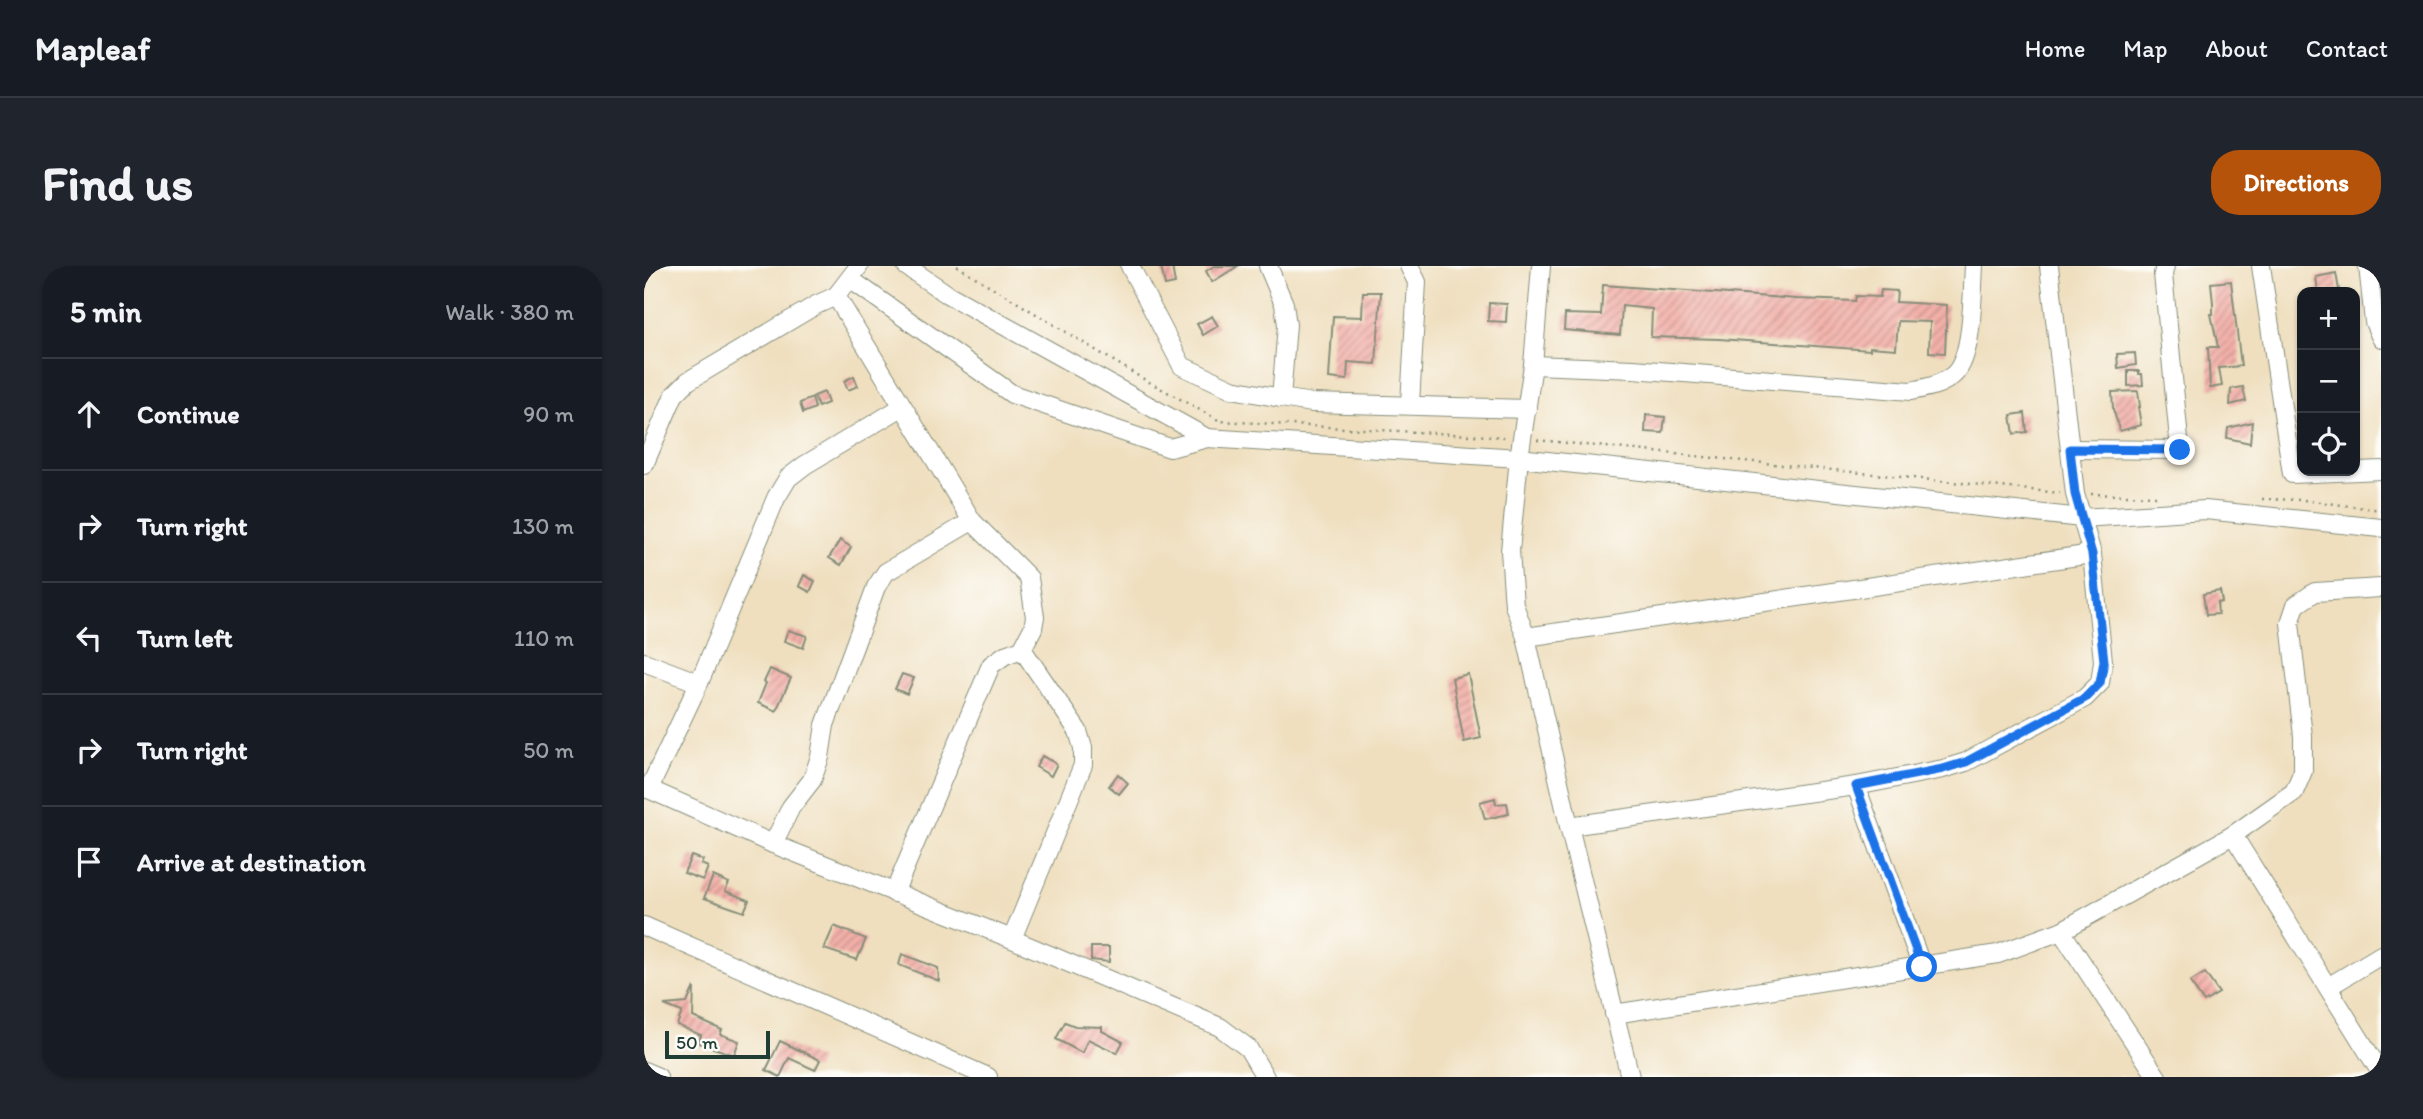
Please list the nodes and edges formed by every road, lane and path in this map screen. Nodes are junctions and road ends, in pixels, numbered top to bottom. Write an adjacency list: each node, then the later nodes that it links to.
1 (906, 266): 20 (street)
2 (957, 266): 21 (path)
3 (1130, 266): 16 (street)
4 (1268, 266): 16 (street)
5 (1409, 266): 17 (street)
6 (1541, 266): 15 (street)
7 (1974, 266): 15 (street)
8 (2049, 266): 22 (street)
9 (2165, 266): 22 (street)
10 (2261, 266): 25 (street)
11 (2368, 266): 14 (street)
12 (855, 272): 13 (street); 20 (street)
13 (836, 296): 18 (street); 24 (street)
14 (2381, 338)
15 (1533, 365): 19 (street)
16 (1280, 398): 17 (street)
17 (1410, 404): 19 (street)
18 (902, 407): 31 (street); 38 (street)
19 (1527, 409): 21 (street)
20 (1207, 438): 23 (street)
21 (1521, 438): 23 (street); 26 (path)
22 (2070, 449): 26 (street)
23 (1519, 458): 30 (street); 35 (street)
24 (644, 465)
25 (2381, 470)
26 (2075, 494): 27 (path); 30 (street)
27 (2169, 496)
28 (2250, 499): 29 (path)
29 (2381, 510)
30 (2082, 518): 32 (street); 33 (street)
31 (972, 521): 36 (street); 43 (street)
32 (2381, 528)
33 (2092, 554): 35 (street); 39 (street)
34 (2381, 588): 42 (street)
35 (1526, 637): 41 (street)
36 (1022, 649): 44 (street); 47 (street)
37 (644, 662): 38 (street)
38 (699, 683): 40 (street)
39 (1856, 786): 41 (street); 49 (street)
40 (646, 788): 43 (street)
41 (1569, 826): 51 (street)
42 (2234, 835): 46 (street); 50 (street)
43 (773, 844): 44 (street)
44 (894, 893): 47 (street)
45 (644, 926): 53 (street)
46 (2061, 931): 49 (street); 59 (street)
47 (1012, 939): 57 (street)
48 (2381, 955): 50 (street)
49 (1922, 967): 51 (street)
50 (2328, 987): 54 (street)
51 (1614, 1014): 58 (street)
52 (644, 1071): 55 (street)
53 (957, 1072): 56 (street)
54 (2381, 1073)
55 (658, 1077)
56 (988, 1077)
57 (1265, 1077)
58 (1630, 1077)
59 (2157, 1077)

